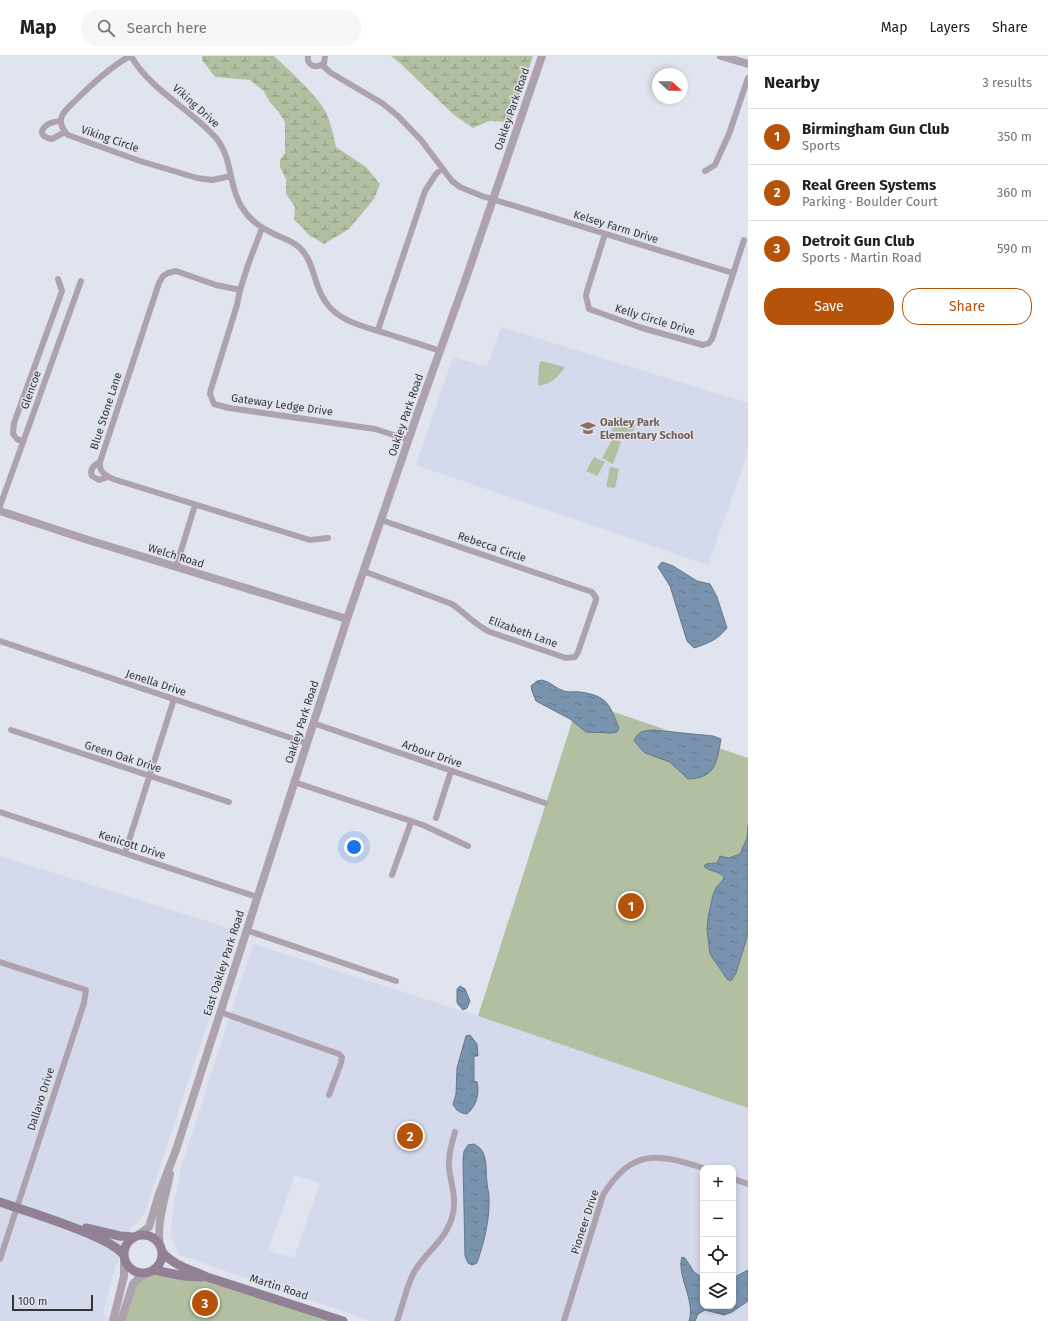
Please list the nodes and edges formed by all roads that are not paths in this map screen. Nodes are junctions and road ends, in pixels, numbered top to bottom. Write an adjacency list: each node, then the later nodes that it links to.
1 (131, 56): 9 (street); 13 (street, Viking Drive)
2 (308, 56): 7 (street, Kelsey Farm Drive)
3 (325, 56): 7 (street)
4 (542, 56): 14 (street, Oakley Park Road)
5 (721, 56): 6 (street)
6 (748, 64)
7 (322, 65): 11 (street, Kelsey Farm Drive)
8 (748, 78): 12 (street)
9 (61, 121): 10 (street, Viking Circle); 10 (street)
10 (65, 132): 13 (street, Viking Circle)
11 (442, 169): 14 (street, Kelsey Farm Drive); 22 (street)
12 (705, 171)
13 (231, 176): 15 (street, Viking Drive)
14 (493, 199): 16 (street, Kelsey Farm Drive); 23 (street, Oakley Park Road)
15 (262, 228): 21 (street, Gateway Ledge Drive); 22 (street, Viking Drive)
16 (605, 234): 18 (street, Kelsey Farm Drive); 18 (street, Kelly Circle Drive)
17 (744, 240): 18 (street, Kelly Circle Drive)
18 (733, 273)
19 (58, 279): 25 (street)
20 (81, 282): 25 (street, Glencoe)
21 (240, 290): 24 (street, Gateway Ledge Drive); 26 (street, Blue Stone Lane)
22 (378, 330): 23 (street, Viking Drive)
23 (440, 351): 24 (street, Oakley Park Road)
24 (409, 440): 31 (street, Oakley Park Road)
25 (23, 442): 29 (street, Glencoe)
26 (100, 462): 27 (street, Blue Stone Lane); 27 (street)
27 (108, 477): 28 (street)
28 (195, 505): 32 (street); 33 (street)
29 (0, 506)
30 (0, 511): 33 (street, Welch Road)
31 (381, 520): 34 (street, Oakley Park Road); 35 (street, Rebecca Circle)
32 (328, 538)
33 (176, 567): 36 (street, Welch Road)
34 (363, 571): 35 (street, Elizabeth Lane); 36 (street, Oakley Park Road)
35 (595, 595)
36 (347, 619): 39 (street, Oakley Park Road)
37 (0, 641): 38 (street, Jenella Drive)
38 (174, 699): 41 (street, Jenella Drive); 43 (street)
39 (313, 723): 41 (street, Oakley Park Road); 42 (street, Arbour Drive)
40 (11, 730): 43 (street, Green Oak Drive)
41 (306, 743): 44 (street, Oakley Park Road)
42 (451, 771): 46 (street, Arbour Drive); 48 (street)
43 (149, 776): 45 (street, Green Oak Drive); 51 (street)
44 (294, 782): 49 (street); 53 (street, East Oakley Park Road)
45 (229, 802)
46 (545, 803)
47 (0, 812): 51 (street, Kenicott Drive)
48 (436, 818)
49 (411, 822): 50 (street); 52 (street)
50 (468, 846)
51 (125, 853): 53 (street, Kenicott Drive)
52 (392, 875)
53 (257, 897): 54 (street, East Oakley Park Road)
54 (246, 930): 56 (street); 57 (street, East Oakley Park Road)
55 (0, 962): 65 (street, Dallavo Drive)
56 (396, 981)
57 (220, 1012): 58 (street); 60 (street, East Oakley Park Road)
58 (330, 1095)
59 (455, 1132): 76 (street)
60 (176, 1150): 67 (street, East Oakley Park Road); 68 (street, East Oakley Park Road)
61 (700, 1167): 77 (street, Pioneer Drive)
62 (736, 1180): 63 (street)
63 (748, 1184)
64 (0, 1202): 65 (main road)
65 (17, 1208): 66 (main road); 70 (street, Dallavo Drive)
66 (66, 1225): 67 (main road); 69 (main road)
67 (136, 1236): 68 (main road); 69 (main road)
68 (161, 1249): 71 (main road); 72 (main road, Martin Road)
69 (124, 1257): 71 (main road); 73 (street)
70 (0, 1259)
71 (151, 1272): 72 (main road, Martin Road); 74 (street)
72 (207, 1277): 75 (main road, Martin Road)
73 (113, 1321)
74 (121, 1321)
75 (343, 1321)
76 (397, 1321)
77 (564, 1321)

